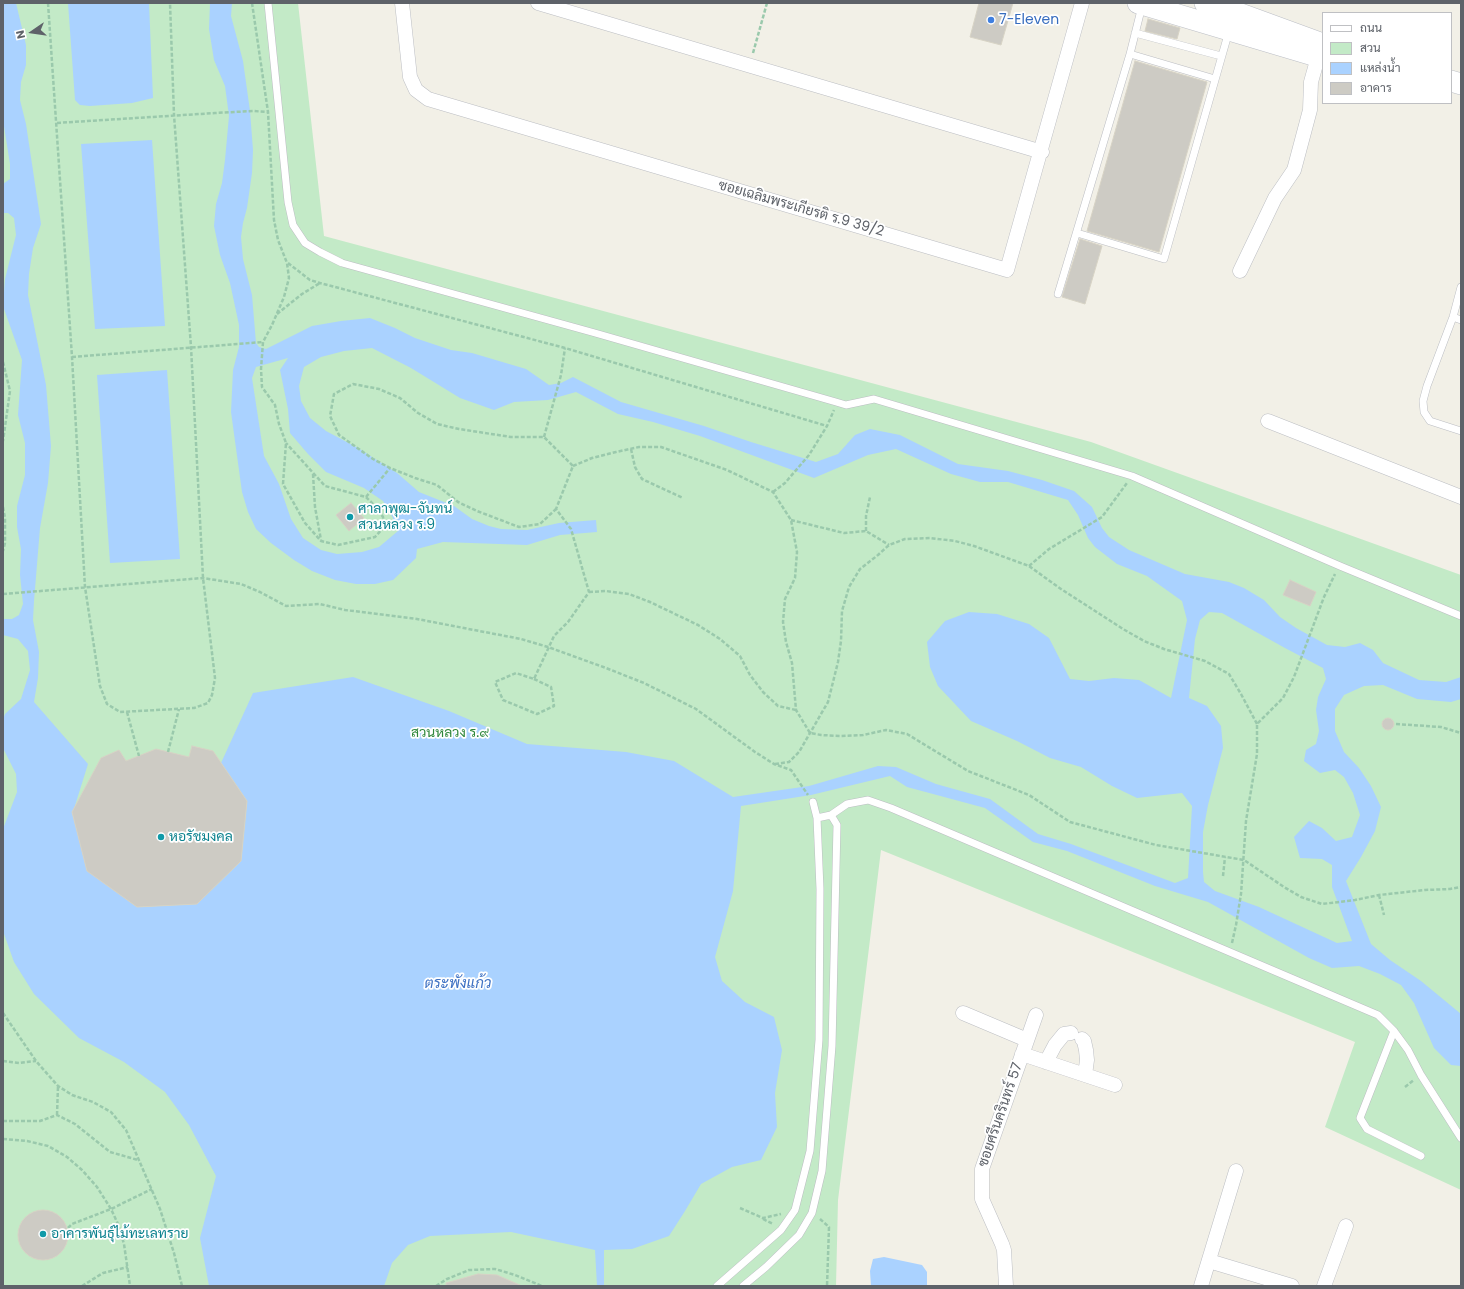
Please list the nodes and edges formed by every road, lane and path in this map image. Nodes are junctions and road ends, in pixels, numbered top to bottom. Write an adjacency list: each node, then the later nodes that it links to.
1 (48, 3): 20 (path)
2 (170, 3): 19 (path)
3 (252, 3): 18 (path)
4 (268, 3): 36 (lane)
5 (402, 3): 21 (street, ซอยเฉลิมพระเกียรติ ร.9 39/2)
6 (538, 3): 16 (street)
7 (767, 3): 16 (path)
8 (1082, 3): 21 (street, ซอยเฉลิมพระเกียรติ ร.9 39/2)
9 (1205, 3): 13 (main road)
10 (1140, 4): 11 (main road); 12 (lane)
11 (1229, 31): 13 (main road); 15 (lane)
12 (1135, 33): 14 (lane); 15 (lane)
13 (1321, 53): 24 (street)
14 (1130, 54): 17 (lane); 22 (lane)
15 (1221, 56): 17 (lane)
16 (749, 66): 21 (street)
17 (1215, 79): 22 (lane)
18 (268, 112): 19 (path); 23 (path)
19 (174, 116): 20 (path); 32 (path)
20 (56, 123): 34 (path)
21 (1042, 152)
22 (1077, 233): 27 (lane)
23 (288, 263): 25 (path); 28 (path)
24 (1240, 271)
25 (320, 283): 28 (path); 33 (path)
26 (1461, 287): 29 (lane)
27 (1058, 294)
28 (277, 314): 31 (path)
29 (1453, 317): 30 (lane); 39 (lane)
30 (1461, 320)
31 (262, 343): 32 (path); 42 (path)
32 (192, 347): 34 (path); 62 (path)
33 (565, 348): 38 (path); 40 (path)
34 (72, 357): 63 (path)
35 (3, 364): 41 (path)
36 (836, 402): 38 (path); 47 (lane)
37 (1268, 421): 51 (street)
38 (827, 426): 48 (path)
39 (1461, 431)
40 (544, 437): 44 (path); 45 (path)
41 (3, 441)
42 (286, 443): 46 (path); 57 (path)
43 (630, 449): 44 (path); 48 (path); 52 (path)
44 (573, 466): 54 (path)
45 (390, 468): 49 (path); 54 (path)
46 (313, 473): 49 (path); 57 (path)
47 (1132, 476): 60 (path); 61 (lane)
48 (773, 492): 55 (path)
49 (367, 496): 57 (path)
50 (870, 497): 56 (path)
51 (1461, 497)
52 (683, 498)
53 (3, 507): 59 (path)
54 (556, 509): 64 (path)
55 (791, 520): 56 (path); 70 (path)
56 (866, 530): 58 (path)
57 (321, 541)
58 (888, 544): 60 (path); 74 (path)
59 (3, 551)
60 (1030, 566): 72 (path)
61 (1340, 566): 66 (lane); 72 (path)
62 (203, 578): 63 (path); 67 (path); 69 (path)
63 (85, 587): 65 (path); 71 (path)
64 (589, 592): 67 (path); 70 (path)
65 (3, 594)
66 (1461, 616)
67 (548, 647): 68 (path); 78 (path)
68 (534, 679): 68 (path)
69 (179, 709): 71 (path); 76 (path)
70 (796, 710): 74 (path)
71 (127, 712): 77 (path)
72 (1257, 724): 83 (path)
73 (1396, 724): 75 (path)
74 (810, 733): 78 (path); 82 (path)
75 (1461, 734)
76 (168, 752)
77 (139, 756)
78 (774, 764): 79 (path)
79 (813, 802): 81 (lane)
80 (832, 815): 81 (lane); 88 (lane); 112 (lane)
81 (817, 818): 111 (lane)
82 (1225, 857): 83 (path); 84 (path)
83 (1244, 860): 86 (path); 88 (path)
84 (1223, 876)
85 (1461, 887): 86 (path)
86 (1380, 895): 87 (path)
87 (1384, 915)
88 (1230, 951): 92 (lane)
89 (3, 1013): 96 (path)
90 (963, 1013): 93 (street)
91 (1036, 1015): 93 (street, ซอยศรีนครินทร์ 57)
92 (1394, 1031): 103 (lane); 105 (lane)
93 (1027, 1040): 94 (street, ซอยศรีนครินทร์ 57)
94 (1022, 1054): 97 (street); 126 (street, ซอยศรีนครินทร์ 57)
95 (3, 1061): 96 (path)
96 (36, 1061): 100 (path)
97 (1046, 1062): 98 (street); 98 (street)
98 (1085, 1075): 99 (street)
99 (1115, 1085)
100 (58, 1086): 101 (path); 106 (path)
101 (57, 1115): 102 (path); 106 (path)
102 (3, 1121)
103 (1461, 1138)
104 (3, 1140): 110 (path)
105 (1421, 1156)
106 (138, 1160): 108 (path)
107 (1236, 1171): 115 (street)
108 (152, 1189): 110 (path); 120 (path)
109 (740, 1208): 111 (path)
110 (111, 1209): 114 (path); 116 (path)
111 (795, 1210): 123 (lane)
112 (812, 1213): 124 (lane); 125 (path)
113 (1346, 1226): 129 (street)
114 (68, 1228)
115 (1209, 1261): 127 (street); 128 (street)
116 (128, 1267): 117 (path); 119 (path)
117 (88, 1284): 118 (path)
118 (82, 1286)
119 (130, 1286)
120 (182, 1286)
121 (436, 1286): 122 (path)
122 (542, 1286)
123 (717, 1286)
124 (743, 1286)
125 (827, 1286)
126 (1006, 1286)
127 (1201, 1286)
128 (1292, 1286)
129 (1324, 1286)

